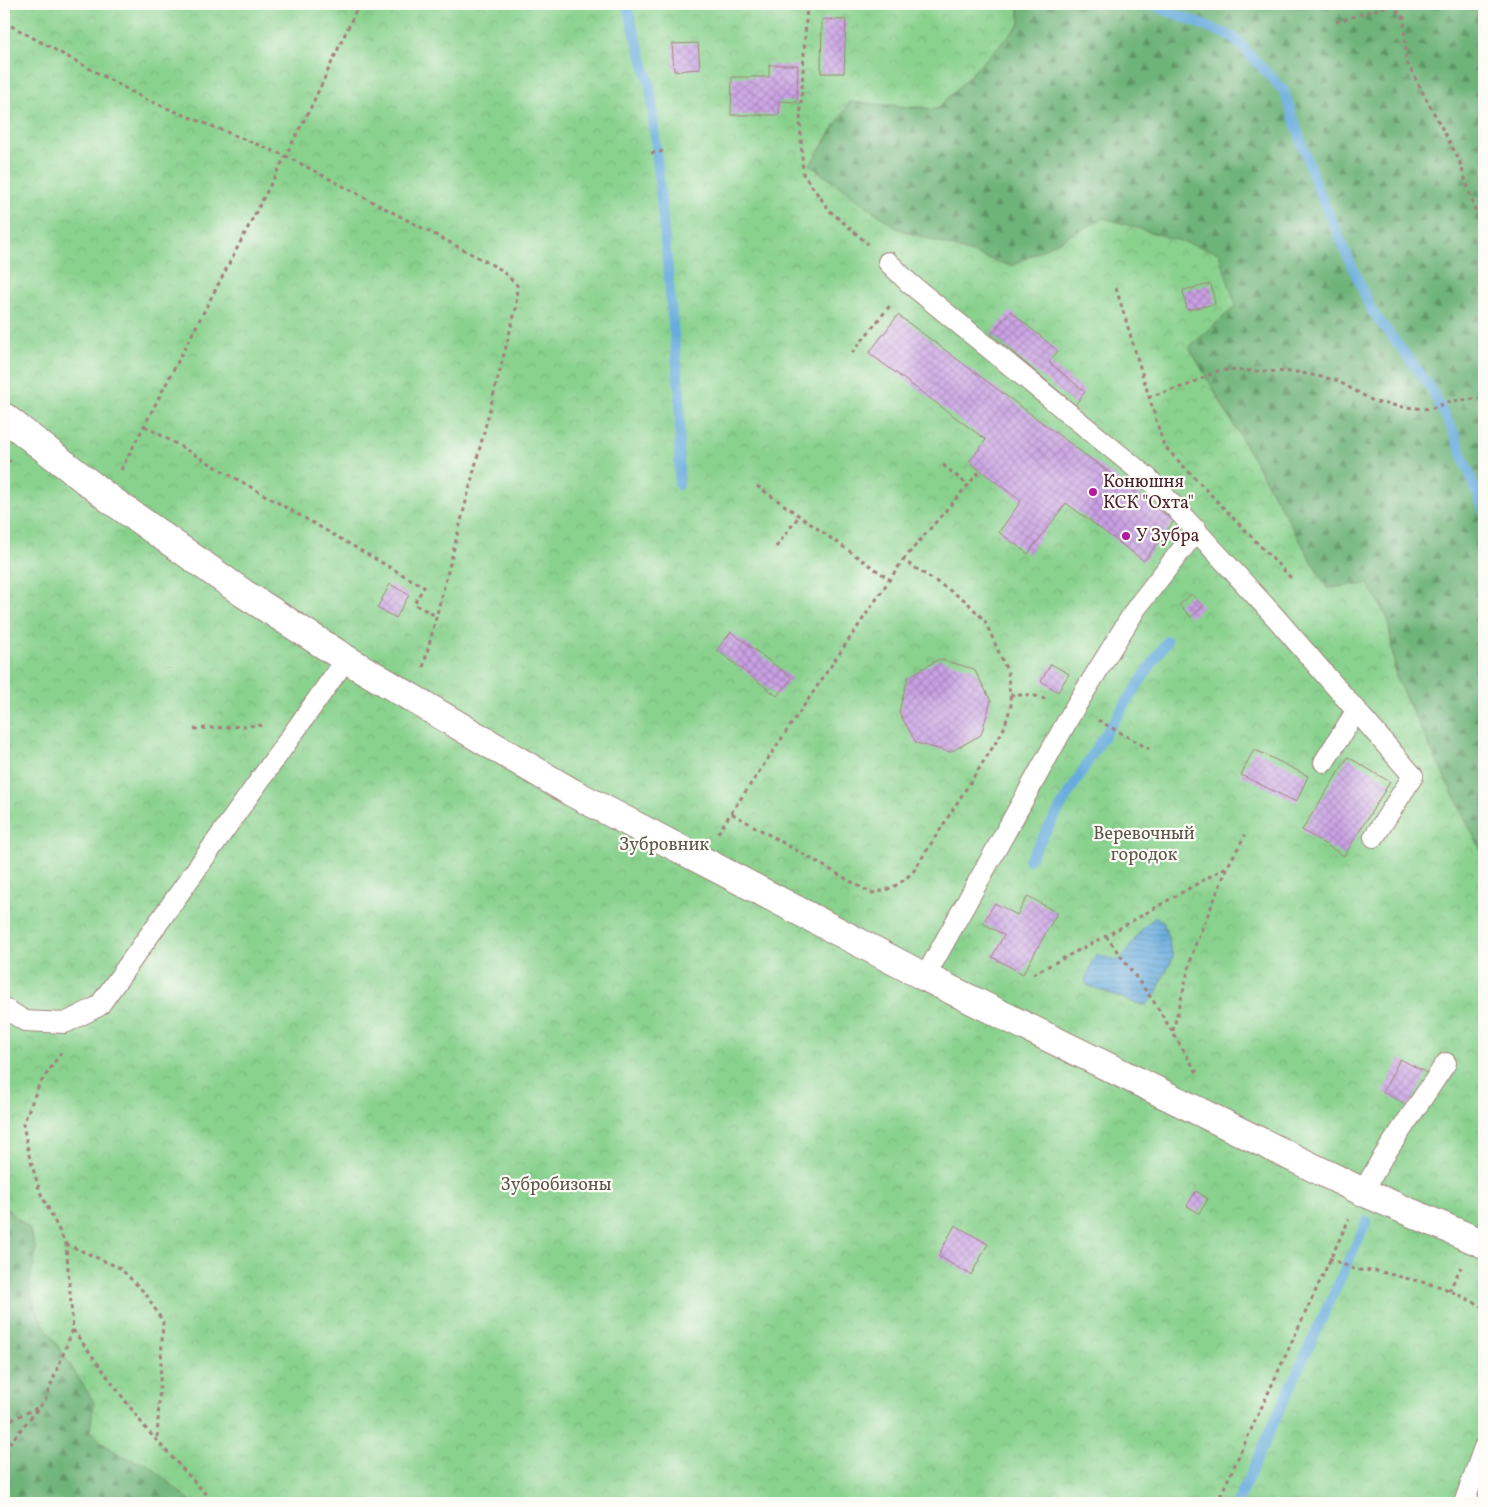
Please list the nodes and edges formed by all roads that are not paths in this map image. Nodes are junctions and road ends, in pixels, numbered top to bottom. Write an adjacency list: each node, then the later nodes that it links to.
1 (888, 262): 3 (lane)
2 (4, 417): 4 (street)
3 (1197, 530): 5 (lane); 8 (lane)
4 (346, 659): 8 (street); 9 (lane)
5 (1357, 710): 6 (lane); 7 (lane)
6 (1324, 762)
7 (1374, 837)
8 (925, 977): 11 (street)
9 (4, 1008)
10 (1446, 1063): 11 (lane)
11 (1363, 1192): 12 (street)
12 (1484, 1244)
13 (1484, 1447): 14 (lane)
14 (1464, 1503)

